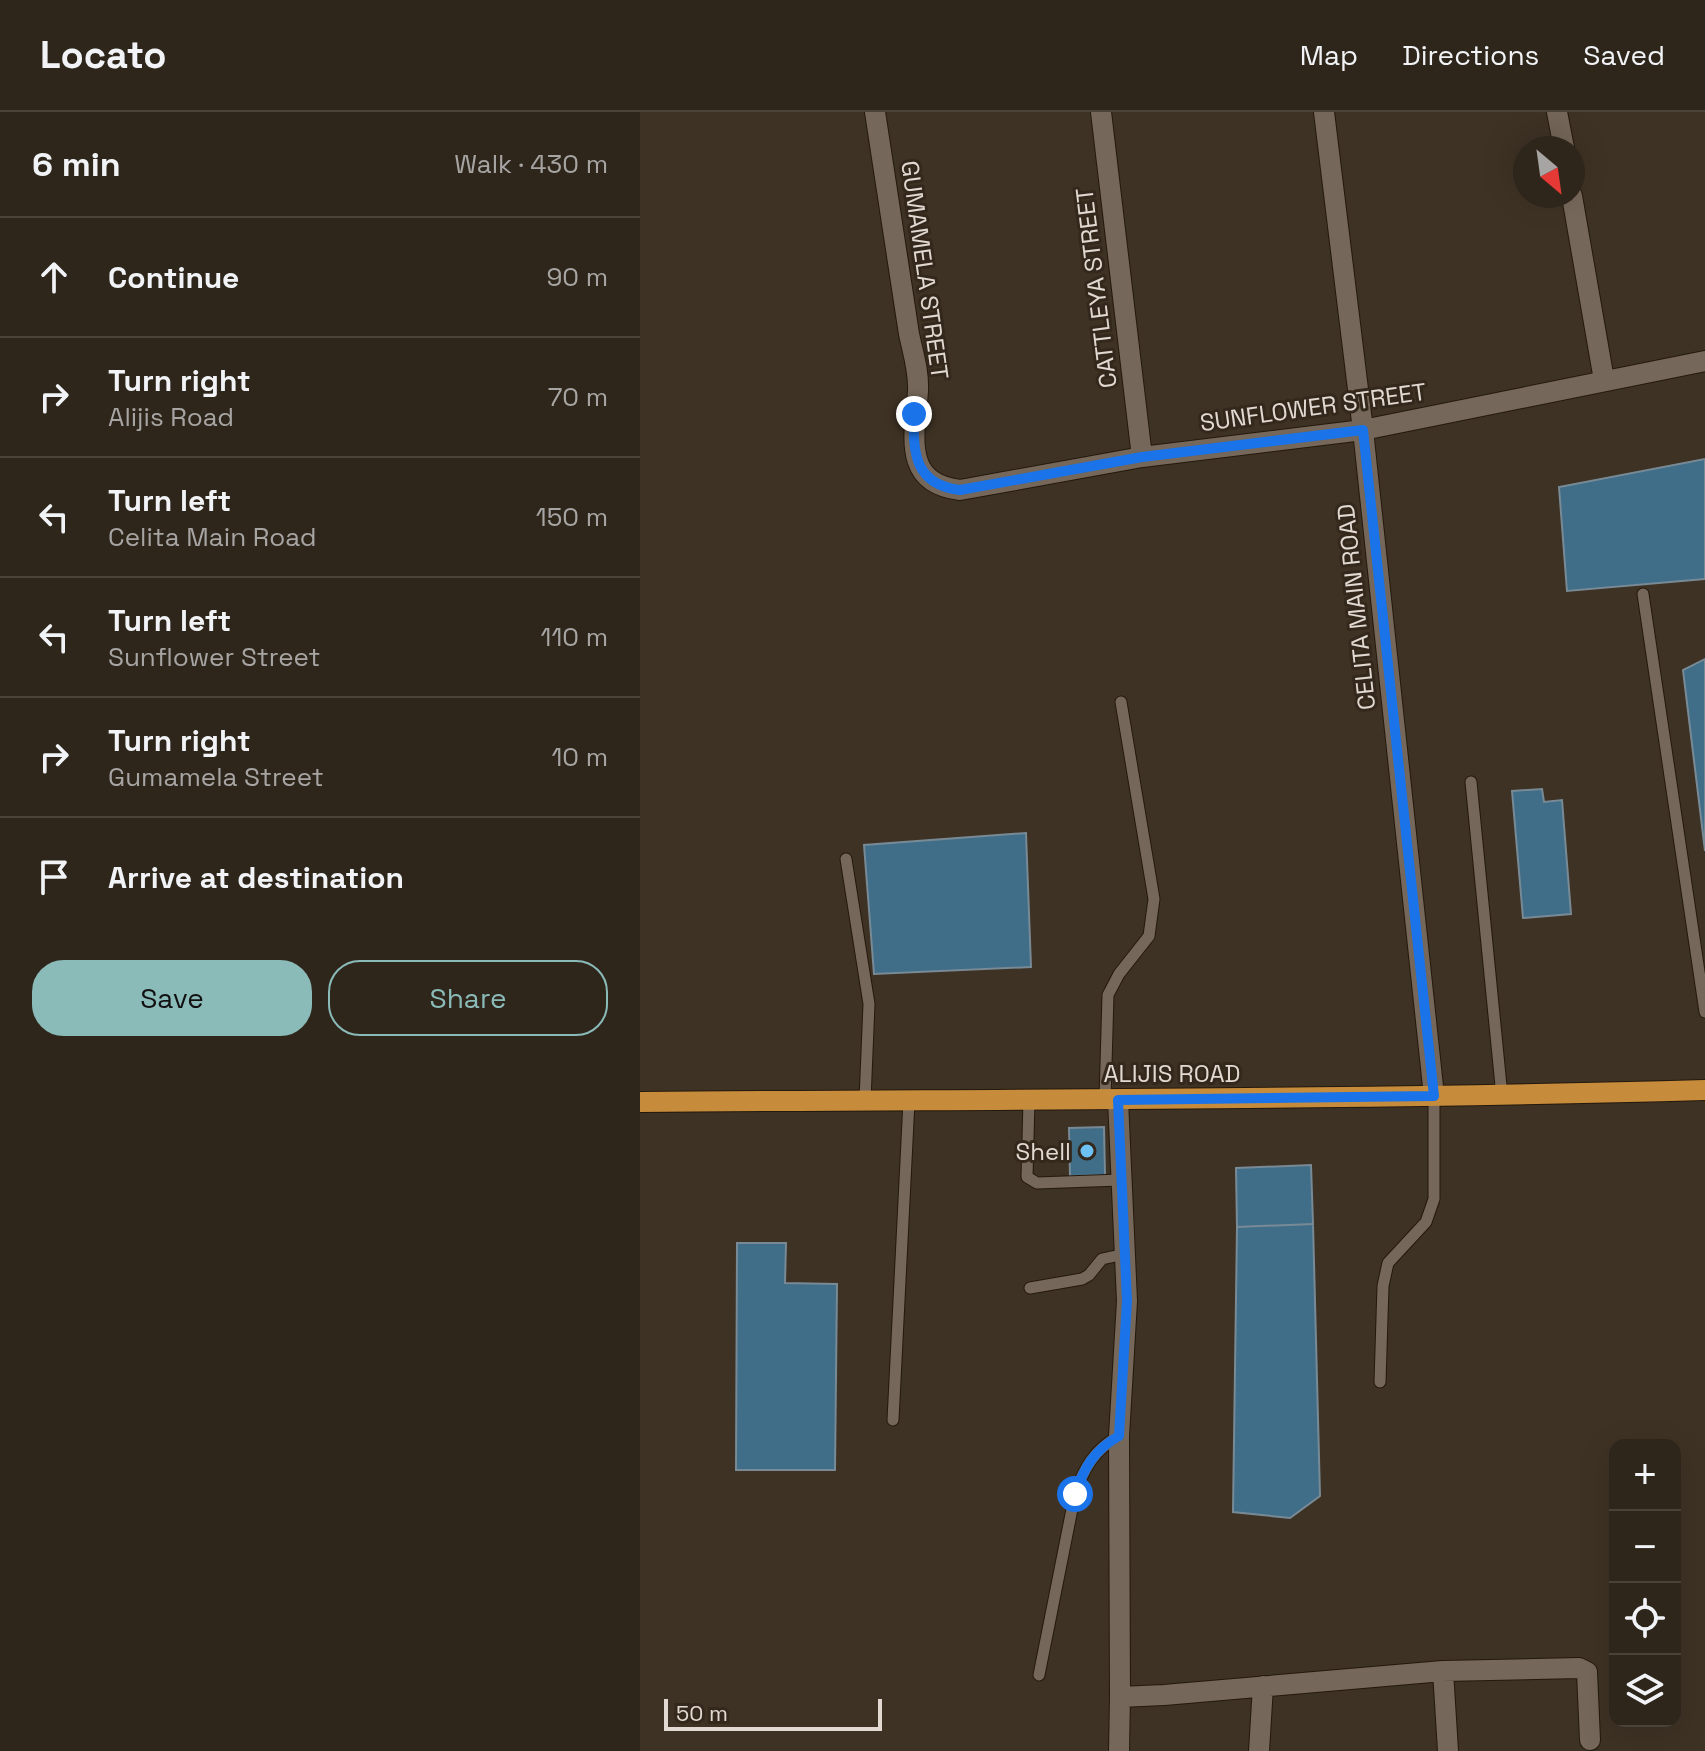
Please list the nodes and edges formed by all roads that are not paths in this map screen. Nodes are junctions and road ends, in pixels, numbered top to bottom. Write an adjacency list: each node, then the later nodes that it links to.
1 (875, 112): 11 (street, GUMAMELA STREET)
2 (1101, 112): 10 (street, CATTLEYA STREET)
3 (1324, 112): 9 (street, CELITA MAIN ROAD)
4 (1557, 112): 5 (street)
5 (1562, 136)
6 (1574, 208): 8 (street)
7 (1705, 361): 8 (street, SUNFLOWER STREET)
8 (1604, 380): 9 (street, SUNFLOWER STREET)
9 (1363, 430): 10 (street, SUNFLOWER STREET); 18 (street, CELITA MAIN ROAD)
10 (1142, 457): 11 (street, SUNFLOWER STREET)
11 (929, 479)
12 (1643, 594): 16 (lane)
13 (1121, 702): 20 (lane)
14 (1471, 782): 19 (lane)
15 (846, 859): 21 (lane)
16 (1705, 1012)
17 (1705, 1090): 19 (main road, ALIJIS ROAD)
18 (1434, 1096): 19 (main road, ALIJIS ROAD); 20 (main road, ALIJIS ROAD); 28 (lane)
19 (1502, 1096)
20 (1112, 1099): 22 (main road, ALIJIS ROAD); 25 (street)
21 (865, 1100): 23 (main road, ALIJIS ROAD); 24 (main road, ALIJIS ROAD)
22 (1029, 1100): 23 (main road, ALIJIS ROAD); 25 (lane)
23 (909, 1101): 29 (lane)
24 (640, 1102)
25 (1120, 1180): 26 (street)
26 (1125, 1254): 27 (lane); 30 (street)
27 (1030, 1288)
28 (1380, 1382)
29 (893, 1420)
30 (1119, 1436): 32 (lane); 34 (street)
31 (1443, 1671): 33 (street); 35 (street); 38 (street)
32 (1039, 1675)
33 (1263, 1686): 34 (street); 37 (street)
34 (1120, 1697): 36 (street)
35 (1590, 1740)
36 (1119, 1751)
37 (1259, 1751)
38 (1448, 1751)

